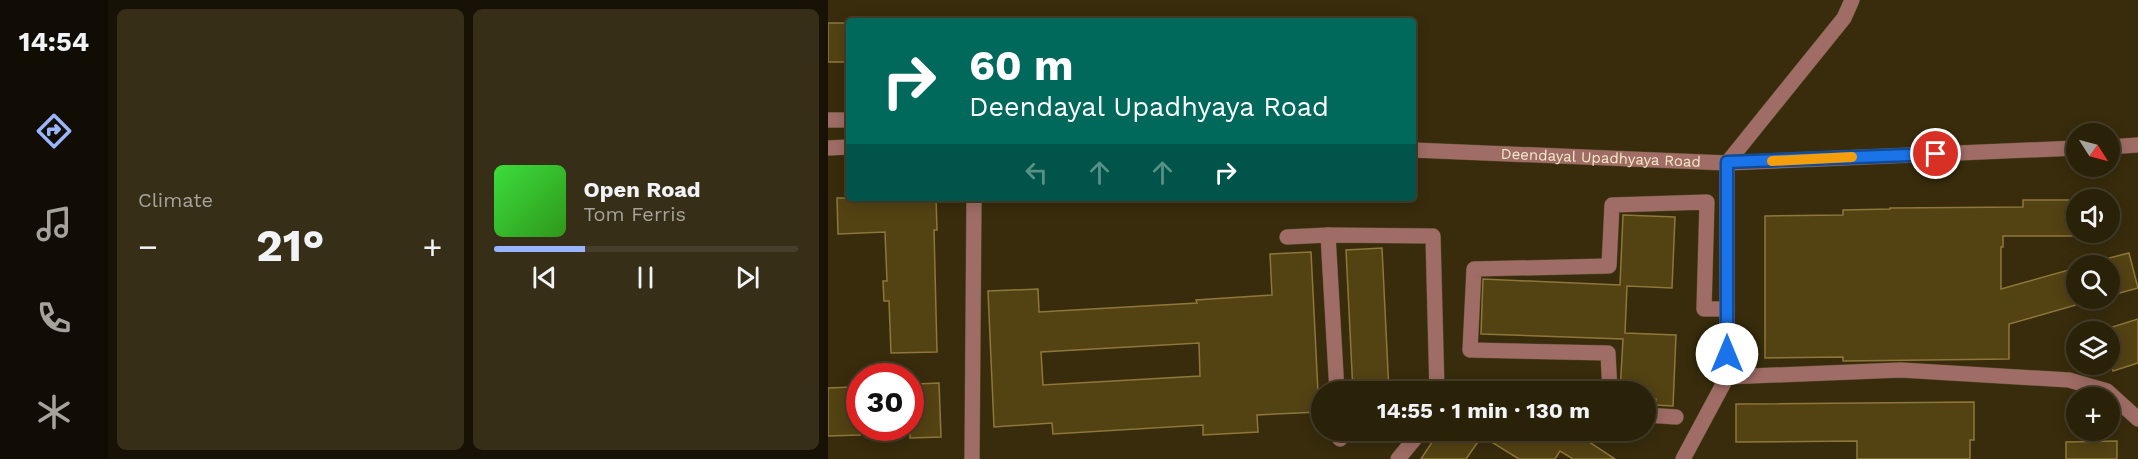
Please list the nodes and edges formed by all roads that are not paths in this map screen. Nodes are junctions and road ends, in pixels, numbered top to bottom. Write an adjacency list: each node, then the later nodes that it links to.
1 (1852, 0): 10 (street)
2 (828, 120): 3 (street)
3 (846, 120)
4 (2138, 145): 5 (street)
5 (2120, 146)
6 (846, 147): 7 (street)
7 (828, 148)
8 (2066, 148): 10 (street, Deendayal Upadhyaya Road)
9 (1416, 150): 10 (street, Deendayal Upadhyaya Road)
10 (1727, 162): 14 (street)
11 (974, 201): 23 (street)
12 (1328, 235): 13 (street); 16 (street); 17 (street)
13 (1287, 237)
14 (1727, 309): 15 (street); 18 (street)
15 (1727, 376): 21 (street); 25 (street)
16 (1336, 381)
17 (1437, 381)
18 (1609, 381)
19 (1656, 416): 20 (street)
20 (1676, 417)
21 (2138, 419)
22 (1413, 441): 24 (street)
23 (972, 459)
24 (1398, 459)
25 (1683, 459)

